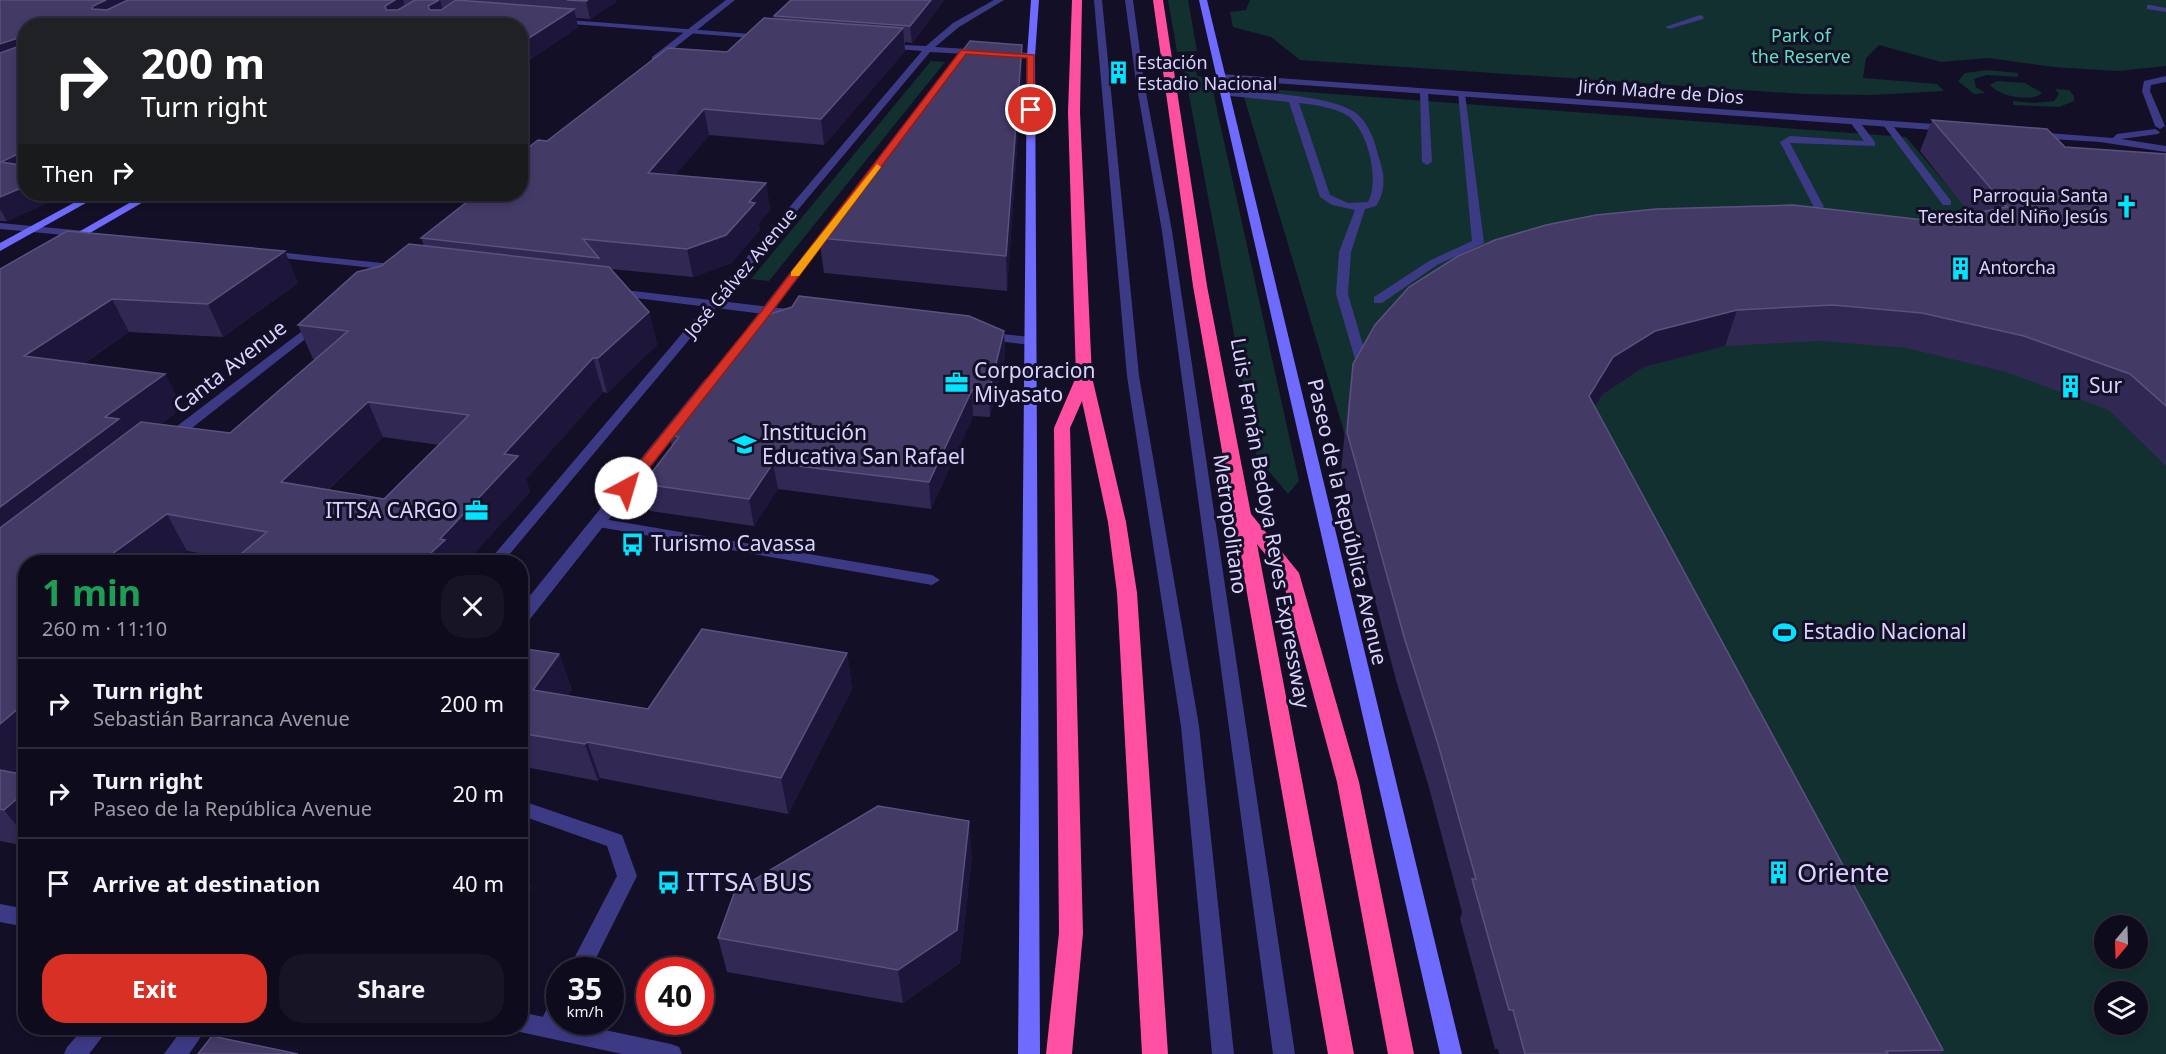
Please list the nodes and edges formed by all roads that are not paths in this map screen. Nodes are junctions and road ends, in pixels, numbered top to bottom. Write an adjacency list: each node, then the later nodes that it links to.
1 (731, 0): 14 (street)
2 (1000, 0): 17 (street, José Gálvez Avenue)
3 (1035, 0): 18 (main road)
4 (1077, 0): 63 (highway)
5 (1098, 0): 85 (street)
6 (1129, 0): 86 (street, Metropolitano)
7 (1158, 0): 65 (highway, Luis Fernán Bedoya Reyes Expressway)
8 (1203, 0): 20 (main road, Paseo de la República Avenue)
9 (2150, 7): 10 (street)
10 (2166, 10)
11 (1700, 17): 13 (street)
12 (551, 21): 14 (street)
13 (1669, 27)
14 (691, 31): 15 (street); 19 (street)
15 (771, 37)
16 (873, 45): 17 (street)
17 (928, 49): 18 (street); 54 (street, José Gálvez Avenue)
18 (1031, 56): 60 (main road)
19 (646, 66)
20 (1221, 77): 22 (street, Jirón Madre de Dios); 23 (main road, Paseo de la República Avenue)
21 (2166, 79): 28 (street)
22 (1424, 92): 24 (street, Jirón Madre de Dios); 34 (street)
23 (1224, 93): 25 (street); 89 (main road, Paseo de la República Avenue)
24 (1461, 94): 26 (street, Jirón Madre de Dios); 53 (street)
25 (1293, 100): 38 (street); 38 (street)
26 (1855, 122): 27 (street, Jirón Madre de Dios); 39 (street)
27 (1887, 124): 29 (street, Jirón Madre de Dios); 37 (street)
28 (2160, 127): 31 (street); 32 (street)
29 (1958, 129)
30 (2029, 134): 31 (street)
31 (2100, 139): 33 (street)
32 (2166, 144)
33 (2166, 149)
34 (1427, 162)
35 (84, 201): 42 (main road)
36 (140, 201): 43 (main road)
37 (1947, 203)
38 (1361, 207): 61 (street)
39 (1820, 207)
40 (838, 218): 55 (street, José Gálvez Avenue)
41 (0, 226): 42 (street)
42 (33, 229): 43 (street); 46 (main road)
43 (82, 234): 44 (street); 45 (main road)
44 (101, 236)
45 (61, 246)
46 (0, 248)
47 (249, 252): 49 (street)
48 (409, 252): 49 (street)
49 (390, 267): 50 (street); 51 (street)
50 (413, 269)
51 (371, 281)
52 (599, 291): 54 (street)
53 (1378, 300)
54 (715, 304): 55 (street); 67 (street, José Gálvez Avenue)
55 (768, 310): 56 (street); 59 (street, José Gálvez Avenue)
56 (815, 316)
57 (325, 317): 64 (street, Canta Avenue)
58 (970, 334): 60 (street)
59 (745, 338)
60 (1030, 341): 82 (main road)
61 (1361, 359)
62 (716, 375): 66 (street)
63 (1084, 377): 83 (highway); 84 (highway)
64 (158, 448)
65 (1242, 516): 87 (highway, Luis Fernán Bedoya Reyes Expressway); 88 (highway)
66 (598, 523): 68 (street); 69 (street)
67 (501, 555)
68 (932, 580)
69 (528, 610)
70 (528, 808): 73 (street)
71 (0, 913): 72 (street)
72 (18, 916)
73 (586, 957)
74 (528, 1024): 75 (street)
75 (546, 1028)
76 (92, 1035): 79 (street)
77 (190, 1035): 80 (street)
78 (580, 1035): 81 (street)
79 (75, 1054)
80 (175, 1054)
81 (666, 1054)
82 (1029, 1054)
83 (1059, 1054)
84 (1155, 1054)
85 (1223, 1054)
86 (1284, 1054)
87 (1341, 1054)
88 (1401, 1054)
89 (1451, 1054)

